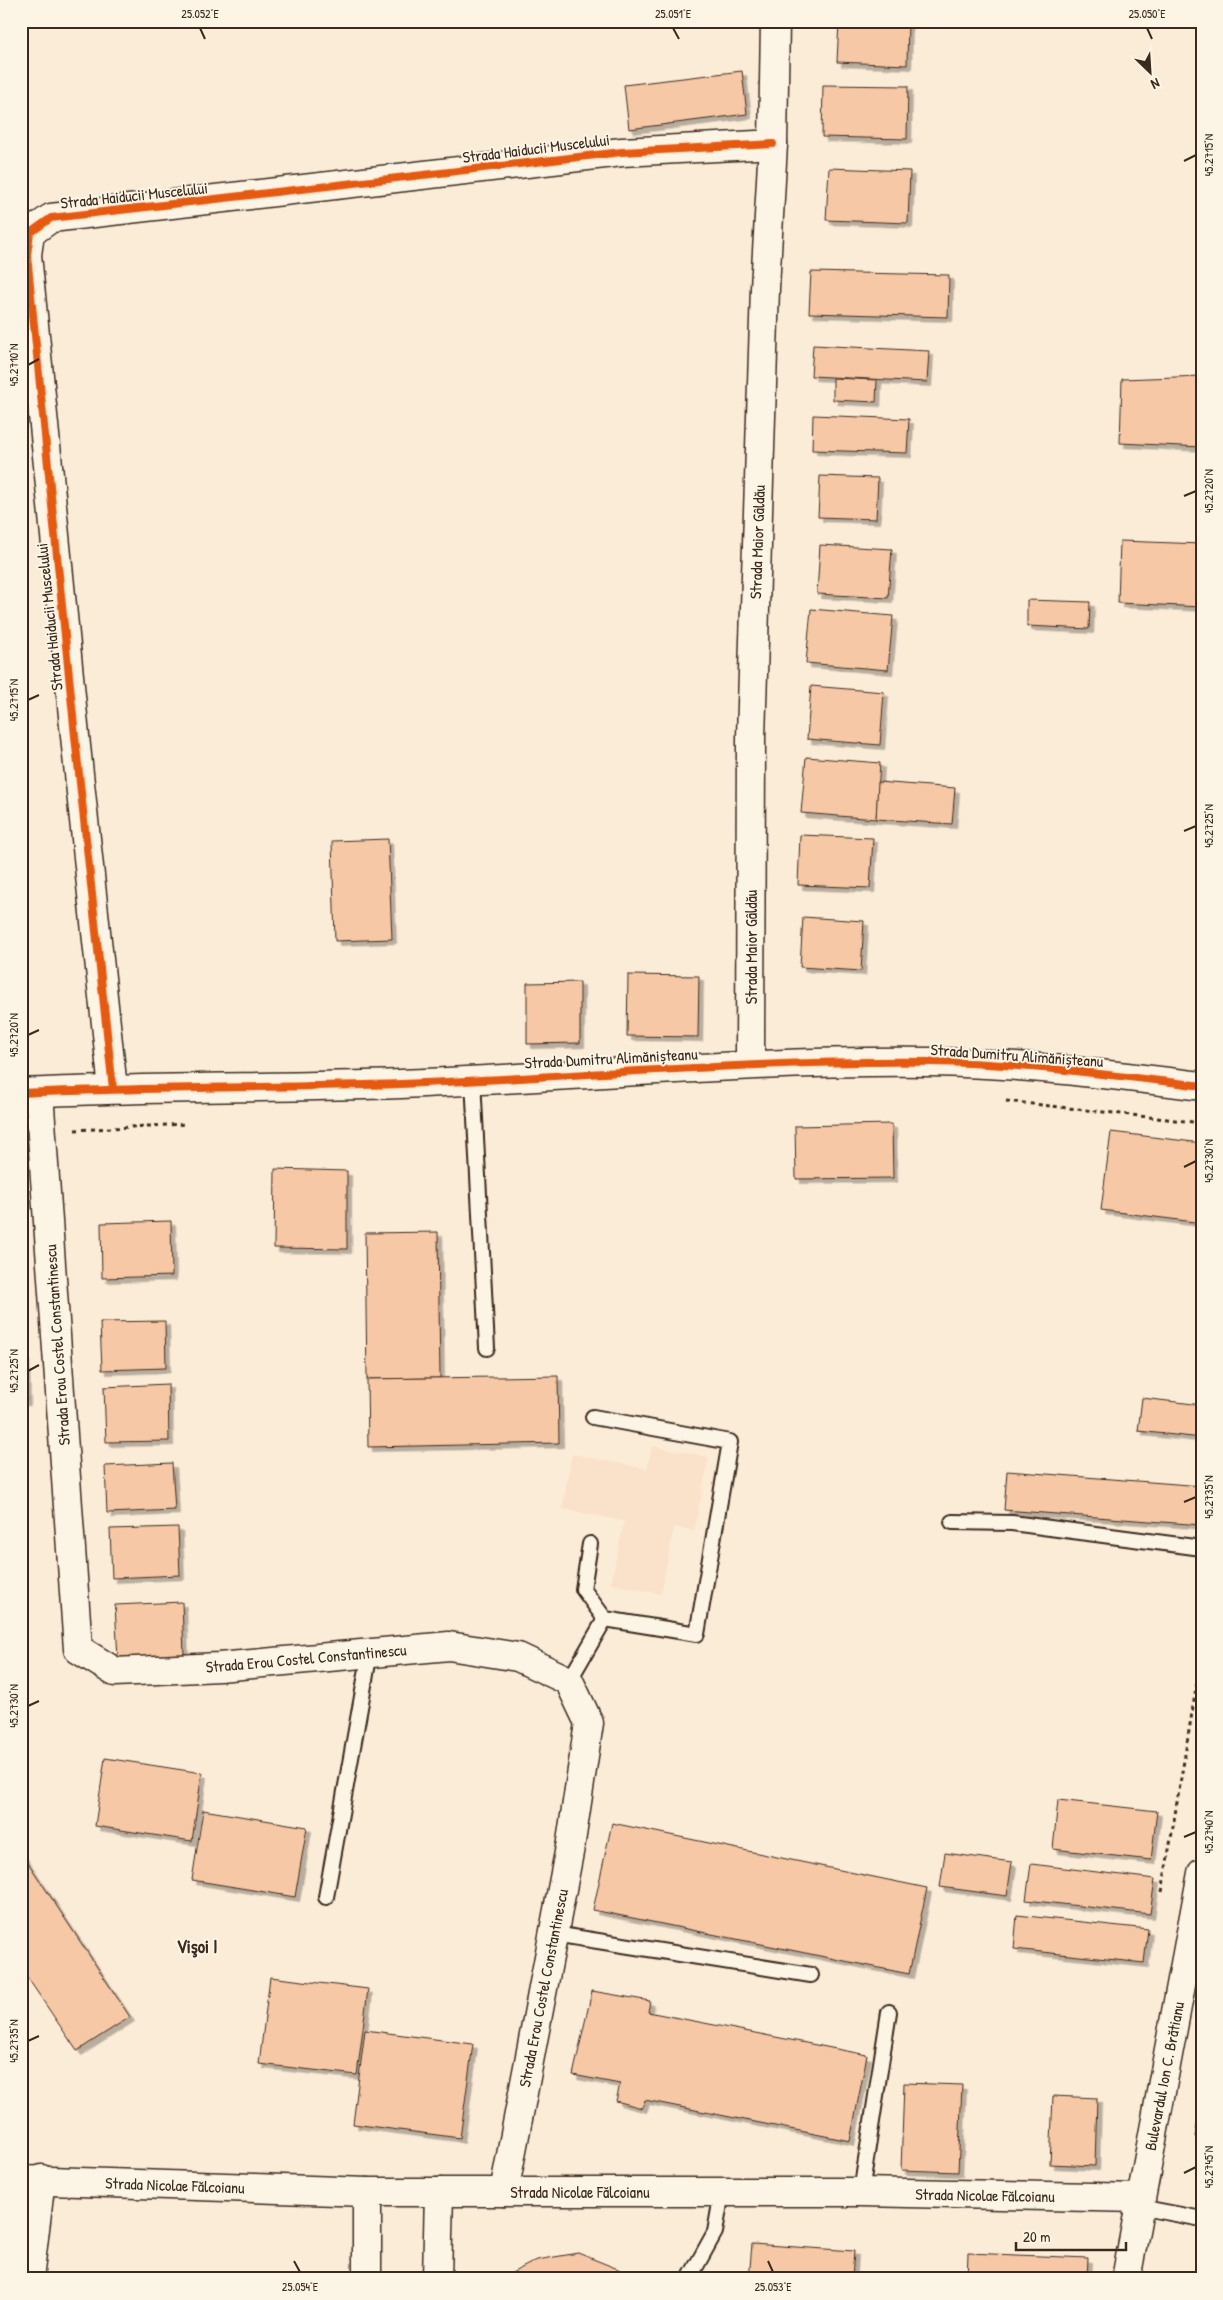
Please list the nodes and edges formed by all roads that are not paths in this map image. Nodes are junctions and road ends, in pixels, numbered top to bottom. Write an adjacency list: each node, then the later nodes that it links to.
1 (775, 21): 2 (main road, Strada Maior Gâldău)
2 (773, 144): 3 (main road, Strada Maior Gâldău); 6 (main road, Strada Haiducii Muscelului)
3 (750, 1064): 4 (main road, Strada Dumitru Alimănișteanu); 5 (main road, Strada Dumitru Alimănișteanu)
4 (473, 1080): 6 (main road, Strada Dumitru Alimănișteanu); 8 (lane)
5 (1202, 1086)
6 (113, 1089): 7 (main road, Strada Dumitru Alimănișteanu)
7 (30, 1093): 14 (main road, Strada Erou Costel Constantinescu)
8 (488, 1348)
9 (593, 1417): 13 (lane)
10 (952, 1522): 12 (lane)
11 (590, 1544): 13 (lane)
12 (1202, 1548)
13 (604, 1619): 15 (lane)
14 (370, 1652): 15 (main road, Strada Erou Costel Constantinescu); 17 (lane)
15 (570, 1681): 18 (main road, Strada Erou Costel Constantinescu)
16 (1202, 1873): 27 (main road, Bulevardul Ion C. Brătianu)
17 (326, 1897)
18 (554, 1934): 19 (lane); 24 (main road, Strada Erou Costel Constantinescu)
19 (812, 1975)
20 (888, 2012): 26 (lane)
21 (31, 2179): 22 (main road, Strada Nicolae Fălcoianu); 29 (main road)
22 (367, 2192): 23 (main road, Strada Nicolae Fălcoianu); 30 (main road)
23 (439, 2192): 24 (main road, Strada Nicolae Fălcoianu); 31 (main road)
24 (504, 2192): 25 (main road, Strada Nicolae Fălcoianu)
25 (722, 2192): 26 (main road, Strada Nicolae Fălcoianu); 32 (lane)
26 (861, 2192): 27 (main road, Strada Nicolae Fălcoianu)
27 (1139, 2203): 28 (lane); 33 (main road, Bulevardul Ion C. Brătianu)
28 (1202, 2219)
29 (29, 2279)
30 (367, 2279)
31 (437, 2279)
32 (689, 2279)
33 (1126, 2279)

